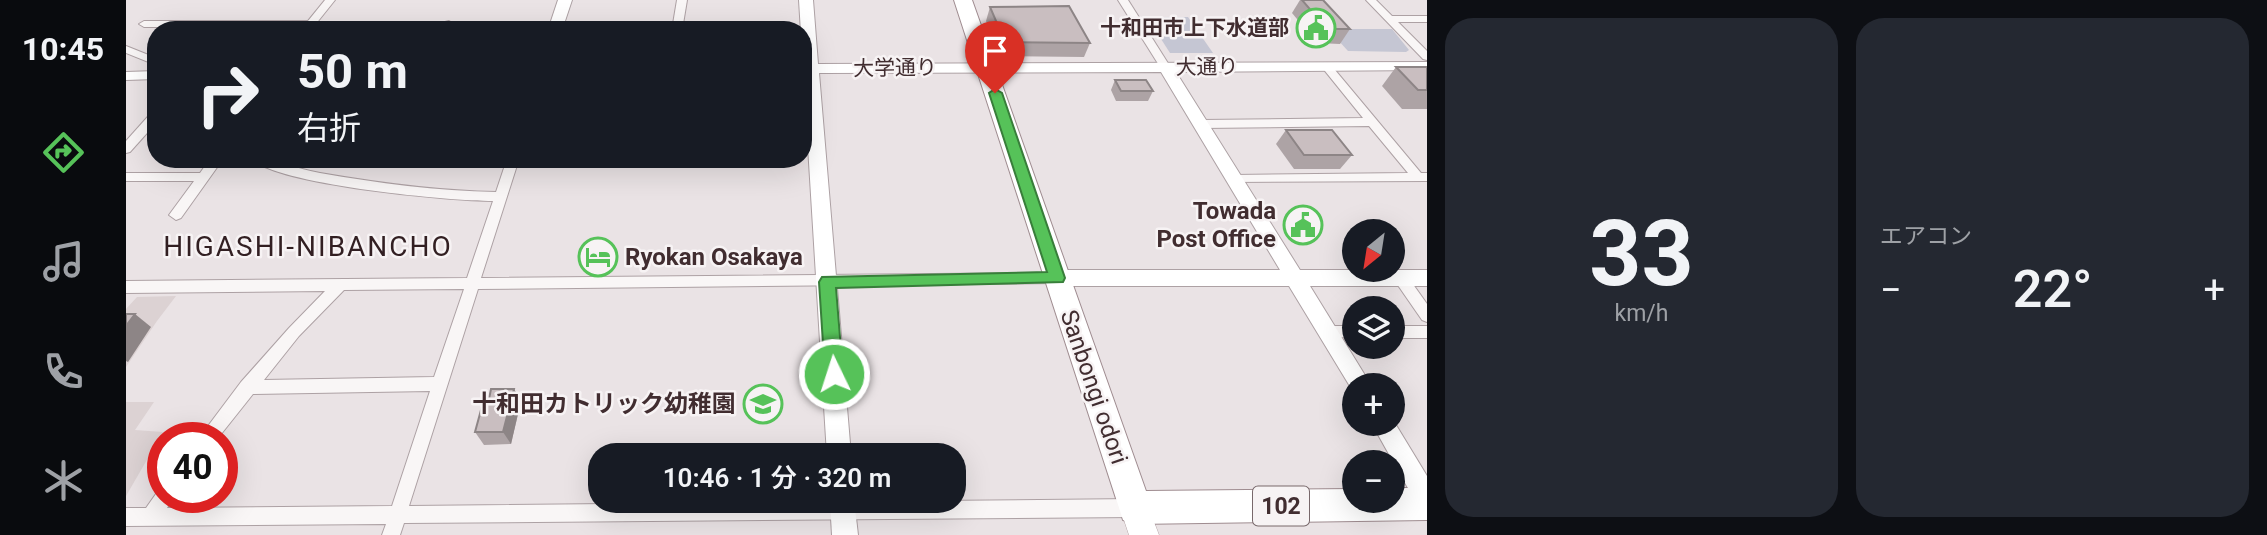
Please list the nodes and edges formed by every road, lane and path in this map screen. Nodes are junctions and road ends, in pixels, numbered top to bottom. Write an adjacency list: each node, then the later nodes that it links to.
1 (330, 0): 10 (street)
2 (565, 0): 11 (street)
3 (682, 0): 12 (street)
4 (806, 0): 13 (street)
5 (963, 0): 21 (highway, Sanbongi odori)
6 (1123, 0): 22 (street)
7 (1371, 0): 8 (street)
8 (1390, 19): 9 (street); 17 (street)
9 (1427, 19)
10 (314, 21)
11 (558, 21)
12 (678, 21)
13 (806, 21)
14 (144, 24): 15 (street)
15 (147, 24)
16 (126, 49): 18 (street)
17 (1427, 57)
18 (147, 58)
19 (1326, 66): 20 (street, 大通り); 22 (street, 大通り); 27 (street)
20 (1427, 66)
21 (987, 67): 22 (street, 大通り); 23 (street, 大学通り); 43 (highway, Sanbongi odori)
22 (1166, 68): 29 (street)
23 (812, 69)
24 (147, 75): 25 (street)
25 (126, 76)
26 (812, 120): 45 (street)
27 (1373, 122): 29 (street); 36 (street)
28 (147, 124): 30 (street)
29 (1202, 124): 37 (street)
30 (126, 149)
31 (210, 168): 35 (street)
32 (284, 168): 38 (street)
33 (510, 168): 38 (street)
34 (126, 177): 35 (street)
35 (203, 177): 39 (street)
36 (1422, 177): 37 (street)
37 (1234, 179): 40 (street)
38 (502, 197): 47 (street)
39 (176, 215)
40 (1295, 277): 41 (street); 43 (street); 51 (street)
41 (1342, 277)
42 (1405, 277): 44 (street)
43 (1057, 278): 45 (street); 70 (highway, Sanbongi odori)
44 (1427, 278)
45 (828, 282): 47 (street); 60 (street)
46 (1403, 282): 50 (street)
47 (474, 284): 48 (street); 56 (street)
48 (340, 285): 49 (street); 57 (street)
49 (126, 287)
50 (1427, 316)
51 (1328, 332): 52 (street); 55 (street)
52 (1342, 332)
53 (1405, 332): 54 (street)
54 (1427, 332)
55 (1353, 373)
56 (439, 384): 57 (street); 67 (street)
57 (247, 387): 58 (street)
58 (219, 422)
59 (1389, 436): 61 (street)
60 (838, 443)
61 (1427, 498)
62 (1427, 505): 70 (highway, 102)
63 (588, 510): 67 (street)
64 (966, 512): 70 (street)
65 (154, 513): 69 (street)
66 (843, 513): 72 (street)
67 (398, 514): 69 (street); 71 (street)
68 (126, 517): 69 (street)
69 (151, 517)
70 (1140, 521)
71 (391, 535)
72 (845, 535)

